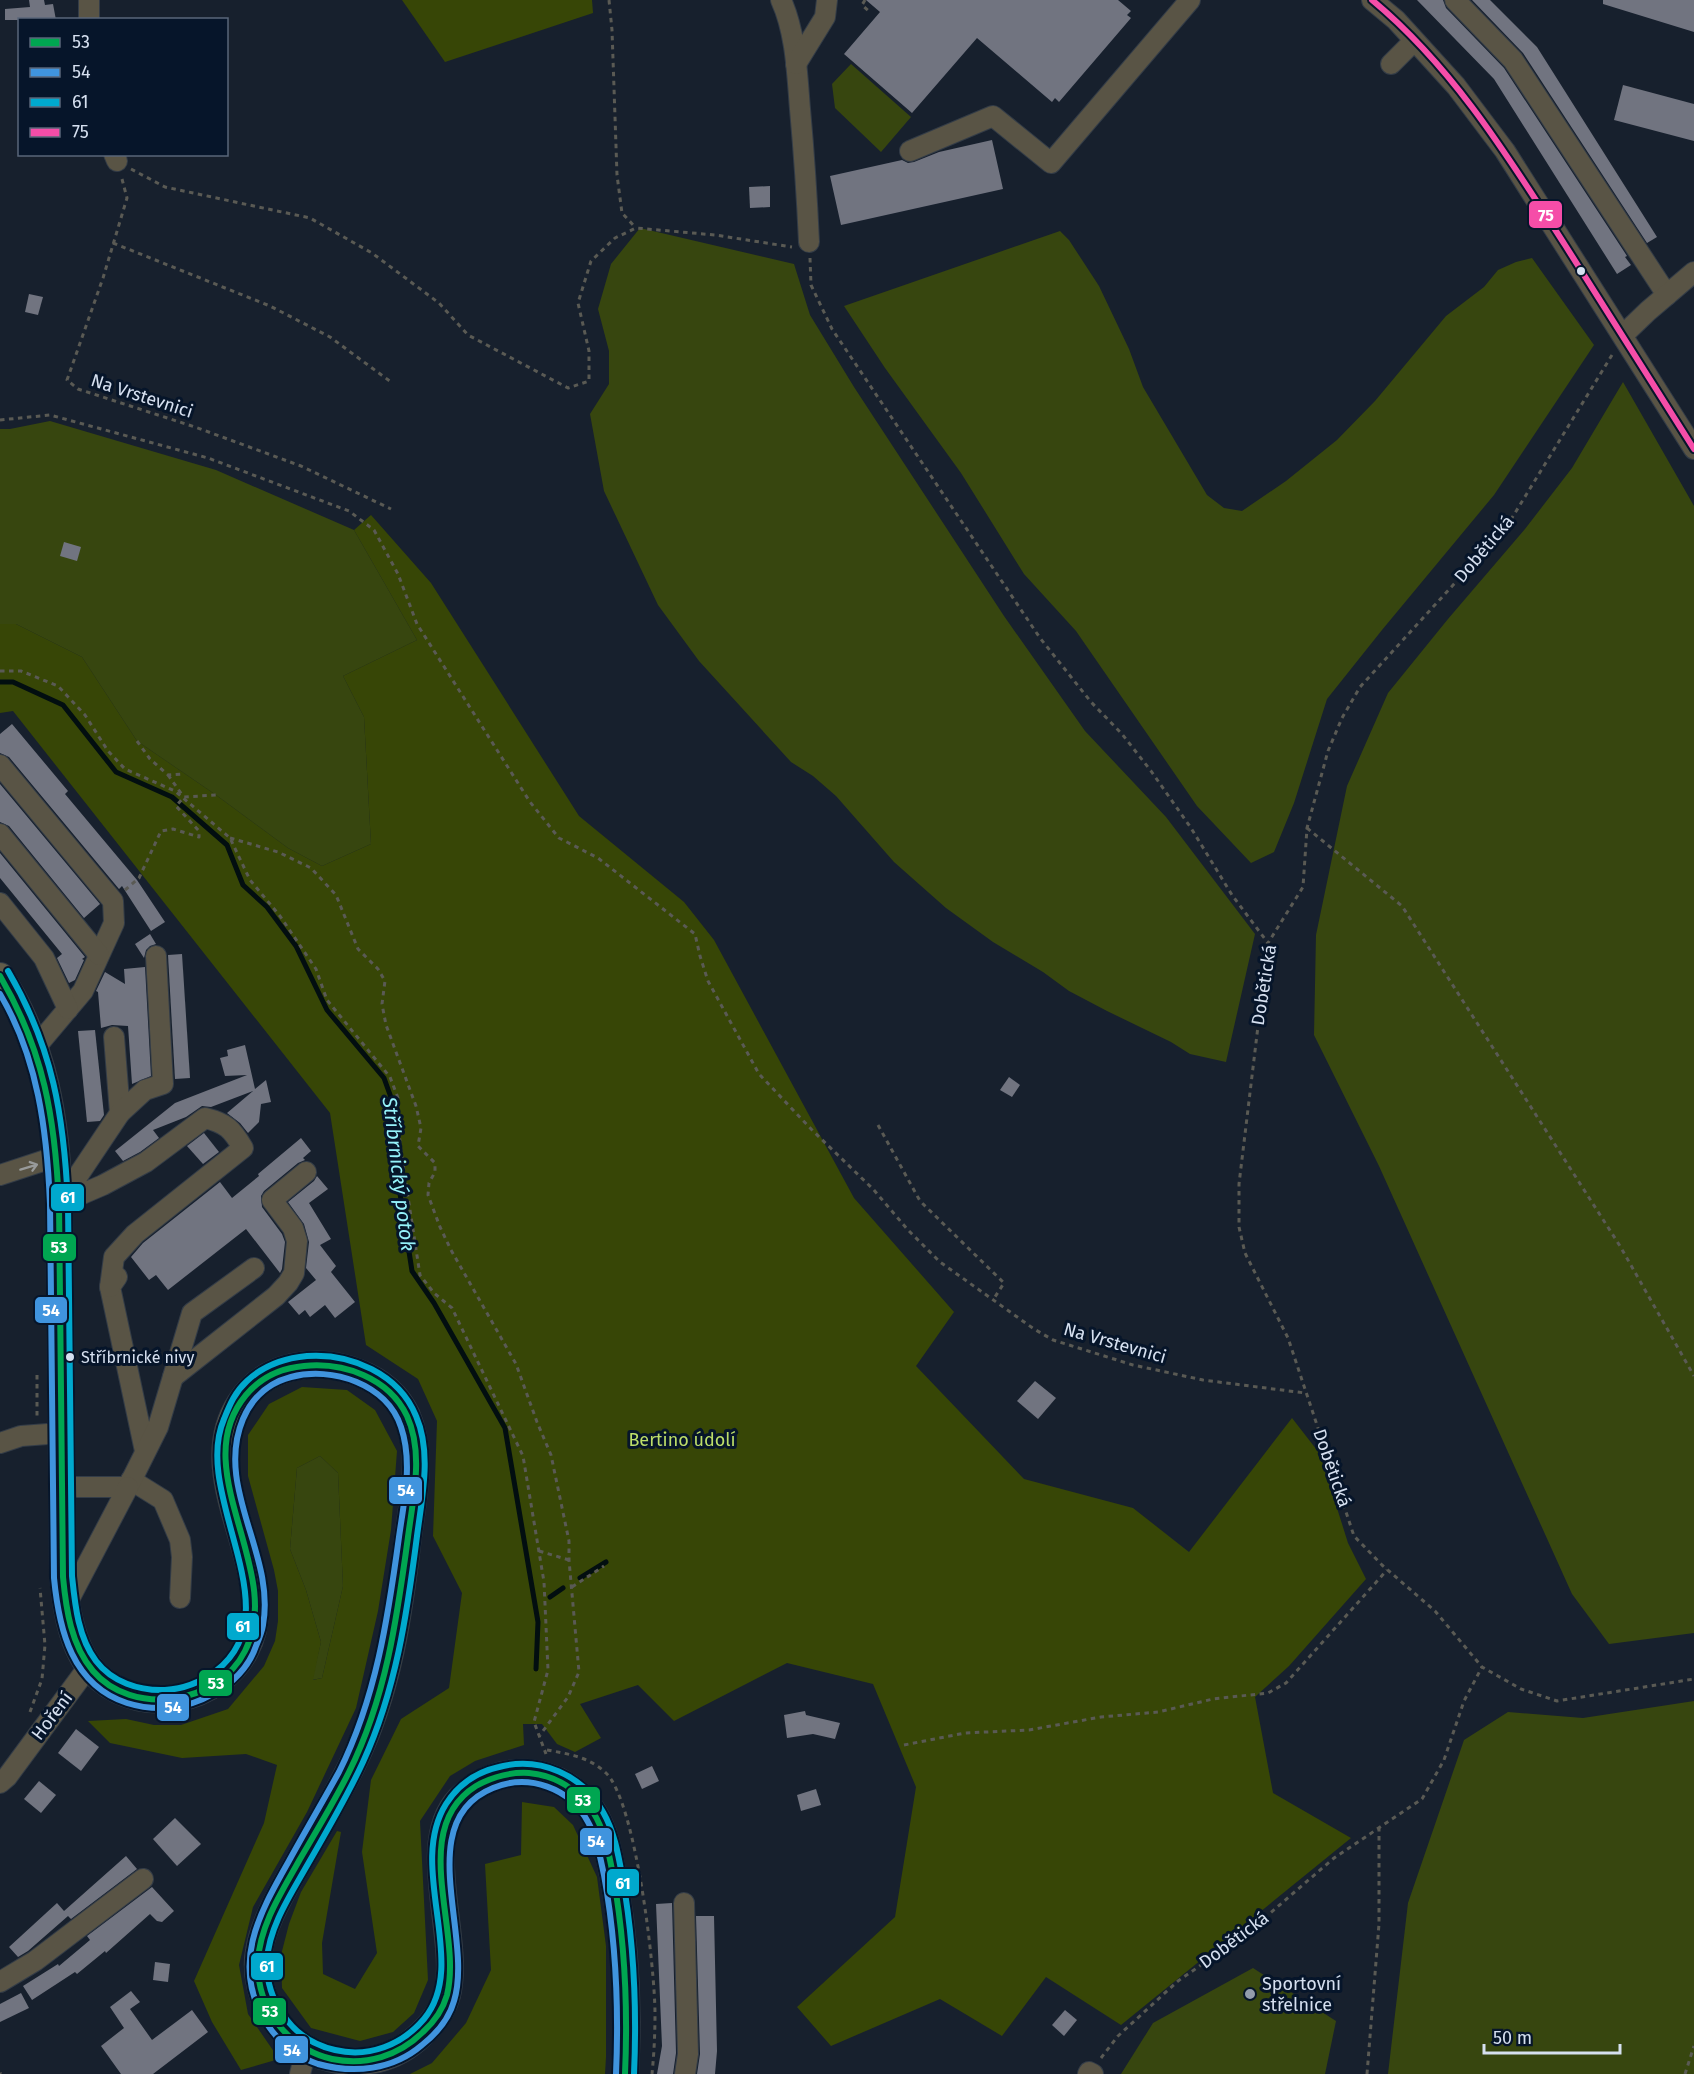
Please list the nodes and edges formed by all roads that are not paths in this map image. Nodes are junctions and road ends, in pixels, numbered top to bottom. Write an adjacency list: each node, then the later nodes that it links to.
1 (89, 0): 7 (street)
2 (781, 0): 9 (street)
3 (827, 0): 9 (street)
4 (1190, 0): 11 (street)
5 (1372, 0): 8 (street)
6 (1455, 0): 14 (street)
7 (89, 18)
8 (1414, 40): 10 (street); 15 (street)
9 (796, 64): 12 (street)
10 (1391, 64)
11 (910, 152)
12 (809, 242)
13 (1694, 272): 14 (street)
14 (1667, 295): 15 (street)
15 (1623, 335): 16 (street)
16 (1691, 438)
17 (0, 765): 20 (street)
18 (0, 834): 20 (street)
19 (0, 903): 23 (street)
20 (99, 955): 23 (street)
21 (156, 956): 26 (street)
22 (0, 976): 25 (main road)
23 (68, 1009): 25 (street)
24 (114, 1037): 26 (street)
25 (35, 1048): 27 (main road)
26 (120, 1113): 30 (street)
27 (58, 1156): 29 (street, one-way to 27); 30 (main road)
28 (306, 1172): 34 (street)
29 (0, 1175)
30 (59, 1203): 33 (street); 35 (main road)
31 (123, 1267): 33 (street)
32 (254, 1268): 34 (street)
33 (110, 1287): 37 (street)
34 (173, 1377): 37 (street)
35 (49, 1434): 36 (street); 39 (main road)
36 (0, 1443)
37 (145, 1451): 38 (street)
38 (129, 1483): 39 (street); 40 (street); 41 (street)
39 (61, 1487): 41 (main road)
40 (180, 1598)
41 (65, 1607): 42 (main road)
42 (89, 1666): 43 (street, Hoření); 47 (main road)
43 (0, 1783)
44 (143, 1879): 46 (street)
45 (684, 1903): 49 (street)
46 (0, 1982)
47 (303, 2062): 48 (main road)
48 (625, 2074)
49 (685, 2074)

